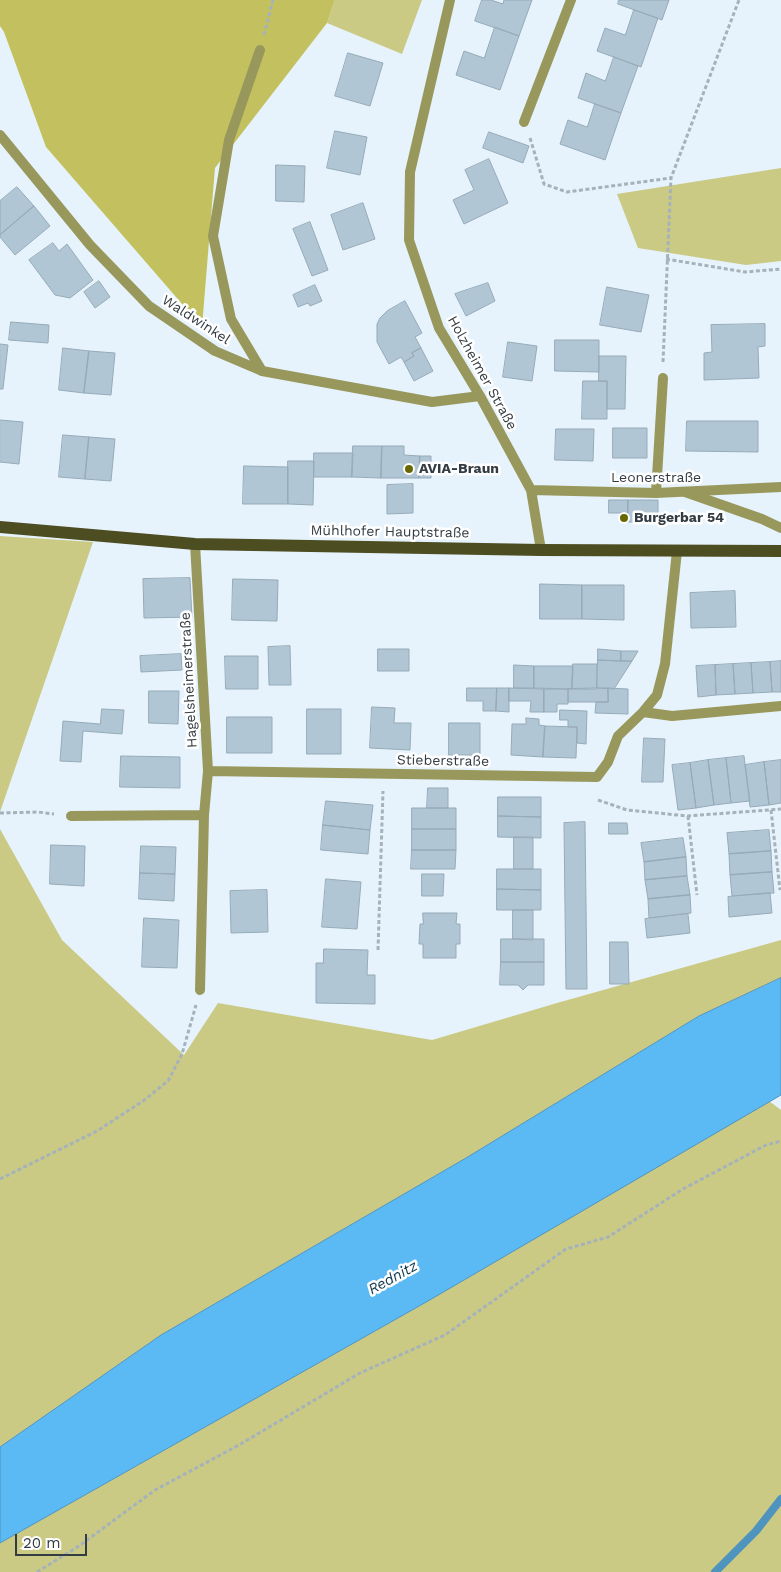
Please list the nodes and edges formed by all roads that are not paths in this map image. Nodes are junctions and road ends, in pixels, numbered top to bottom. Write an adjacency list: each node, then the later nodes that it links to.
1 (450, 0): 8 (street, Holzheimer Straße)
2 (571, 0): 4 (street)
3 (260, 50): 6 (street)
4 (524, 122)
5 (0, 135): 6 (street, Waldwinkel)
6 (262, 370): 8 (street, Waldwinkel)
7 (663, 378): 12 (street)
8 (480, 396): 10 (street, Holzheimer Straße)
9 (781, 487): 11 (street, Leonerstraße)
10 (531, 490): 12 (street, Leonerstraße); 16 (street, Holzheimer Straße)
11 (685, 492): 12 (street, Leonerstraße); 14 (street)
12 (656, 493)
13 (0, 527): 15 (main road, Mühlhofer Hauptstraße)
14 (781, 528)
15 (196, 544): 16 (main road, Mühlhofer Hauptstraße); 21 (street, Hagelsheimerstraße)
16 (541, 550): 17 (main road, Mühlhofer Hauptstraße)
17 (677, 551): 18 (main road, Mühlhofer Hauptstraße); 20 (street, Stieberstraße)
18 (781, 551)
19 (781, 706): 20 (street)
20 (643, 712): 21 (street, Stieberstraße)
21 (208, 771): 22 (street, Hagelsheimerstraße)
22 (204, 815): 23 (street); 24 (street, Hagelsheimerstraße)
23 (71, 816)
24 (200, 990)

